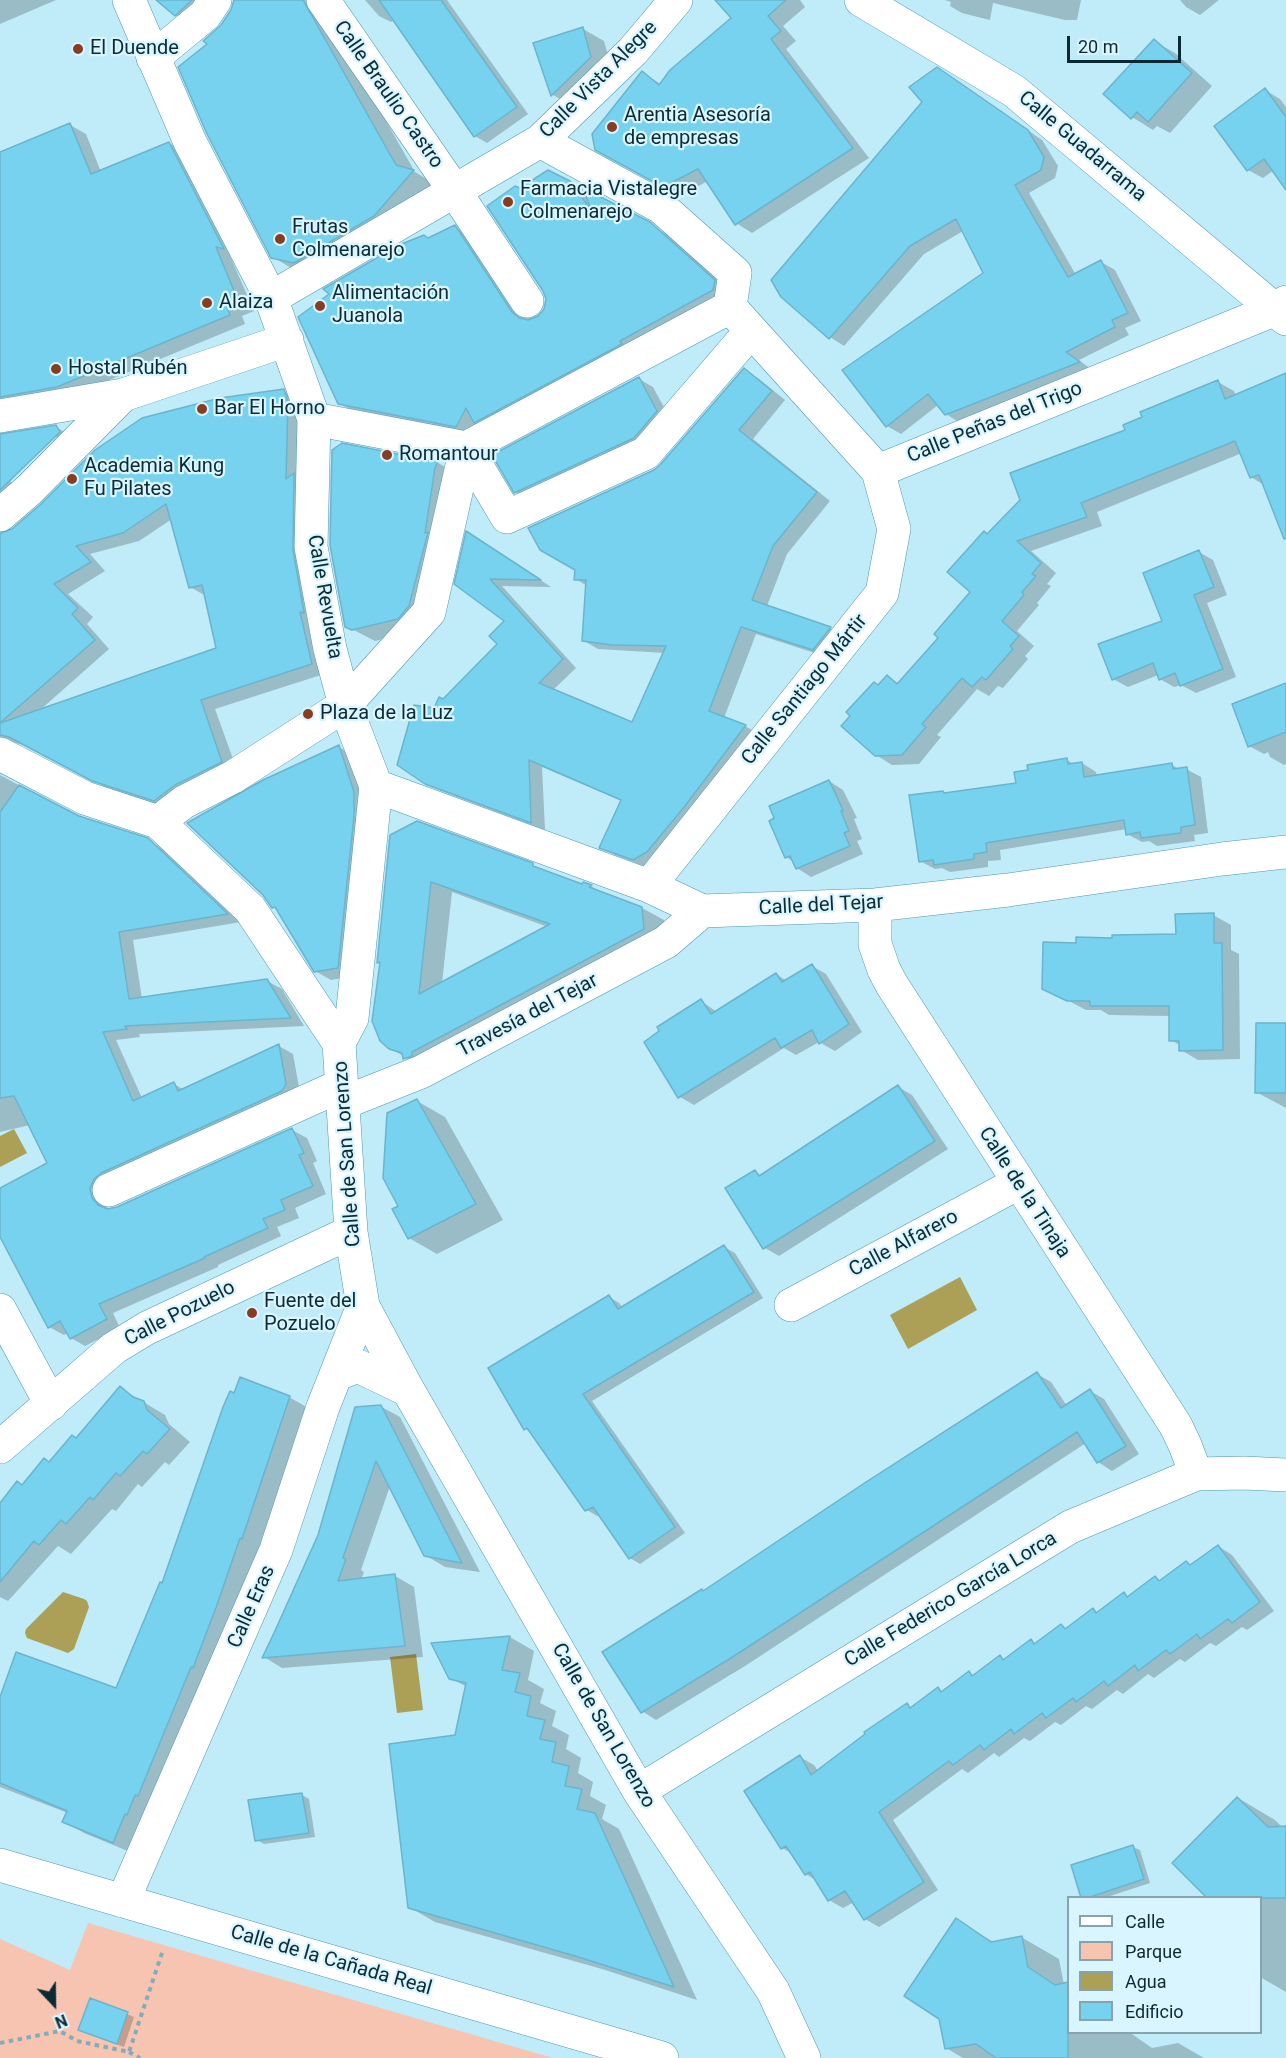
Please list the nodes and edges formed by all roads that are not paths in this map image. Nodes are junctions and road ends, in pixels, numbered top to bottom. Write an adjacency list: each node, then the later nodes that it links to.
1 (129, 0): 6 (street, Calle Revuelta)
2 (215, 0): 6 (street)
3 (323, 0): 8 (street, Calle Braulio Castro)
4 (676, 0): 7 (street, Calle Vista Alegre)
5 (861, 0): 11 (street, Calle Guadarrama)
6 (153, 58): 9 (street, Calle Revuelta)
7 (540, 141): 8 (street, Calle Vista Alegre); 12 (street)
8 (454, 190): 9 (street, Calle Vista Alegre); 10 (street)
9 (271, 298): 13 (street, Calle Revuelta)
10 (526, 301)
11 (1283, 310): 18 (street, Calle Peñas del Trigo)
12 (740, 319): 17 (street); 17 (street); 18 (street)
13 (287, 340): 14 (street); 16 (street, Calle Revuelta)
14 (123, 395): 15 (street); 19 (street)
15 (0, 416)
16 (314, 419): 17 (street); 20 (street, Calle Revuelta)
17 (466, 448): 20 (street)
18 (878, 471): 25 (street, Calle Santiago Mártir)
19 (0, 515)
20 (345, 705): 22 (street, Calle Revuelta); 23 (street)
21 (0, 754): 23 (street, Calle de San Lorenzo)
22 (376, 786): 25 (street, Calle del Tejar); 28 (street, Calle Revuelta)
23 (158, 822): 28 (street, Calle de San Lorenzo)
24 (1286, 852): 26 (street, Calle del Tejar)
25 (649, 886): 27 (street, Calle del Tejar)
26 (874, 905): 27 (street, Calle del Tejar); 30 (street, Calle de la Tinaja)
27 (702, 911): 29 (street, Travesía del Tejar)
28 (339, 1043): 29 (street, Calle de San Lorenzo)
29 (343, 1094): 31 (street, Travesía del Tejar); 32 (street, Calle de San Lorenzo)
30 (1018, 1183): 33 (street, Calle Alfarero); 40 (street, Calle de la Tinaja)
31 (109, 1190)
32 (351, 1232): 34 (street, Calle de San Lorenzo); 38 (street, Calle Pozuelo)
33 (791, 1305)
34 (363, 1306): 36 (street, Calle Eras); 37 (street, Calle de San Lorenzo)
35 (0, 1310): 38 (street)
36 (337, 1374): 37 (street); 44 (street, Calle Eras)
37 (408, 1390): 42 (street, Calle de San Lorenzo)
38 (51, 1404): 39 (street, Calle Pozuelo)
39 (0, 1447)
40 (1196, 1474): 41 (street, Calle Federico García Lorca); 42 (street, Calle Federico García Lorca)
41 (1286, 1475)
42 (639, 1791): 46 (street, Calle de San Lorenzo)
43 (0, 1865): 44 (street, Calle de la Cañada Real)
44 (123, 1901): 45 (street, Calle de la Cañada Real)
45 (662, 2058)
46 (804, 2058)

